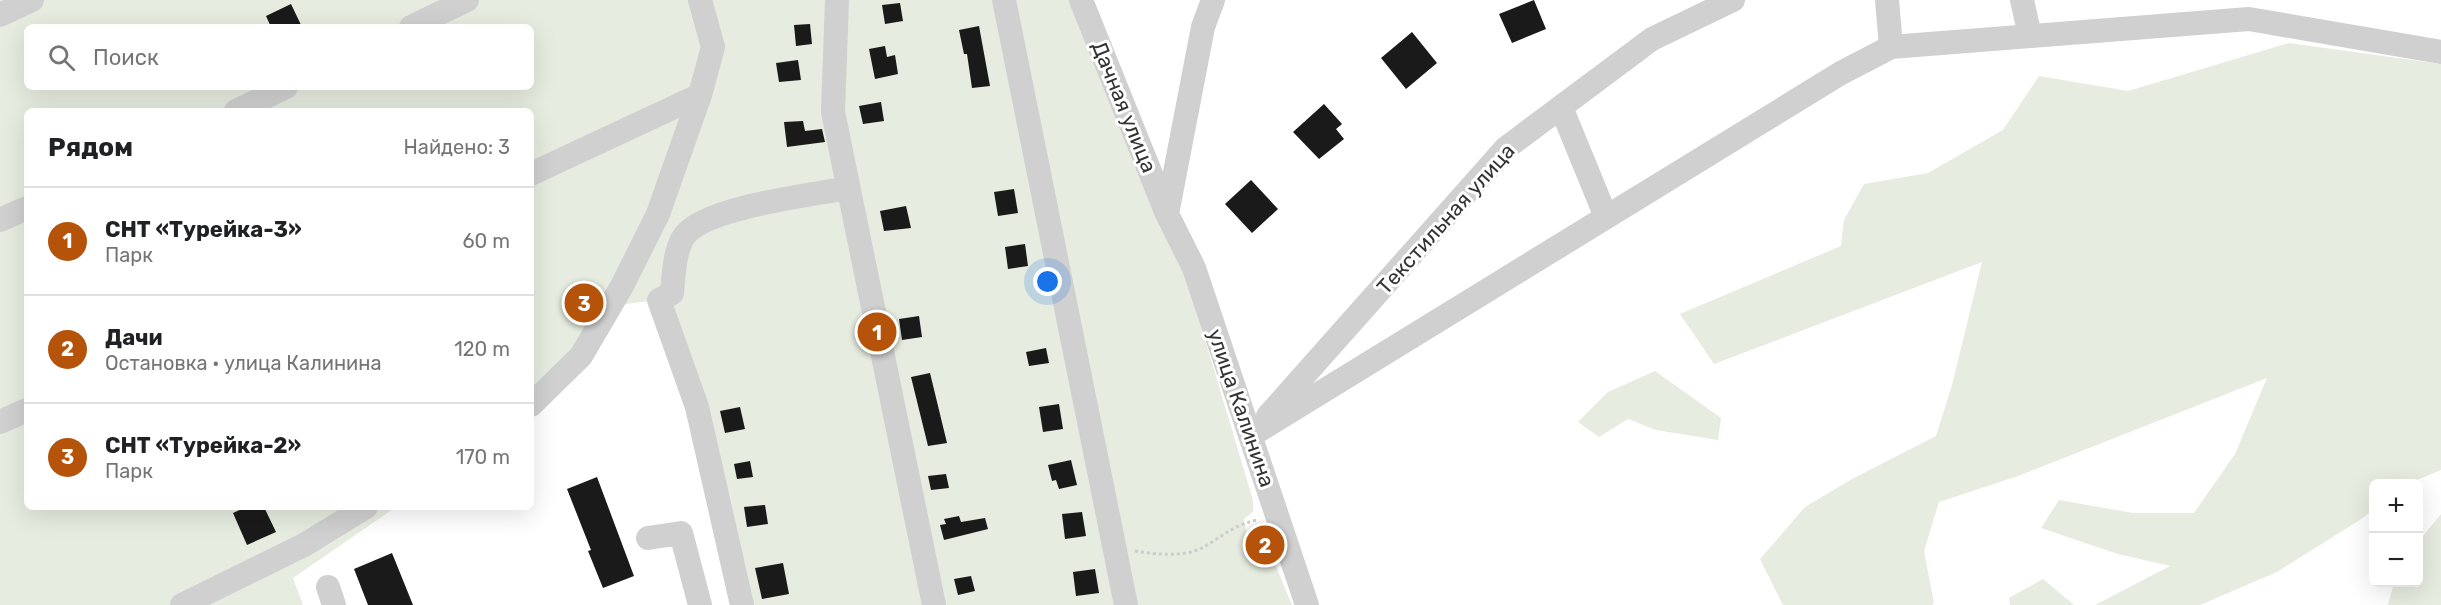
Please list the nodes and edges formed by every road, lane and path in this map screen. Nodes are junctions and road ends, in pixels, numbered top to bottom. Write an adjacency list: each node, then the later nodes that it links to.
1 (32, 0): 12 (street)
2 (467, 0): 13 (street)
3 (700, 0): 18 (street)
4 (837, 0): 22 (street)
5 (1004, 0): 34 (street)
6 (1081, 0): 24 (street, Дачная улица)
7 (1213, 0): 24 (street)
8 (1733, 0): 19 (street, Текстильная улица)
9 (1887, 0): 15 (street)
10 (2022, 0): 14 (street)
11 (2247, 10): 14 (street); 16 (street)
12 (0, 15)
13 (417, 24)
14 (2030, 36): 15 (street)
15 (1891, 47): 25 (street)
16 (2441, 52)
17 (280, 90): 20 (street)
18 (700, 95): 21 (street); 27 (street)
19 (1561, 107): 25 (street); 30 (street, Текстильная улица)
20 (242, 108)
21 (534, 173)
22 (848, 188): 37 (street); 38 (street)
23 (24, 209): 26 (street)
24 (1167, 213): 30 (street, улица Калинина)
25 (1606, 217): 30 (street)
26 (0, 220)
27 (534, 402)
28 (24, 411): 29 (street)
29 (0, 422)
30 (1250, 436): 40 (street, улица Калинина)
31 (361, 510): 35 (street)
32 (1261, 520): 34 (path)
33 (648, 538): 36 (street)
34 (1114, 543): 39 (street)
35 (182, 605)
36 (700, 605)
37 (742, 605)
38 (934, 605)
39 (1126, 605)
40 (1307, 605)

